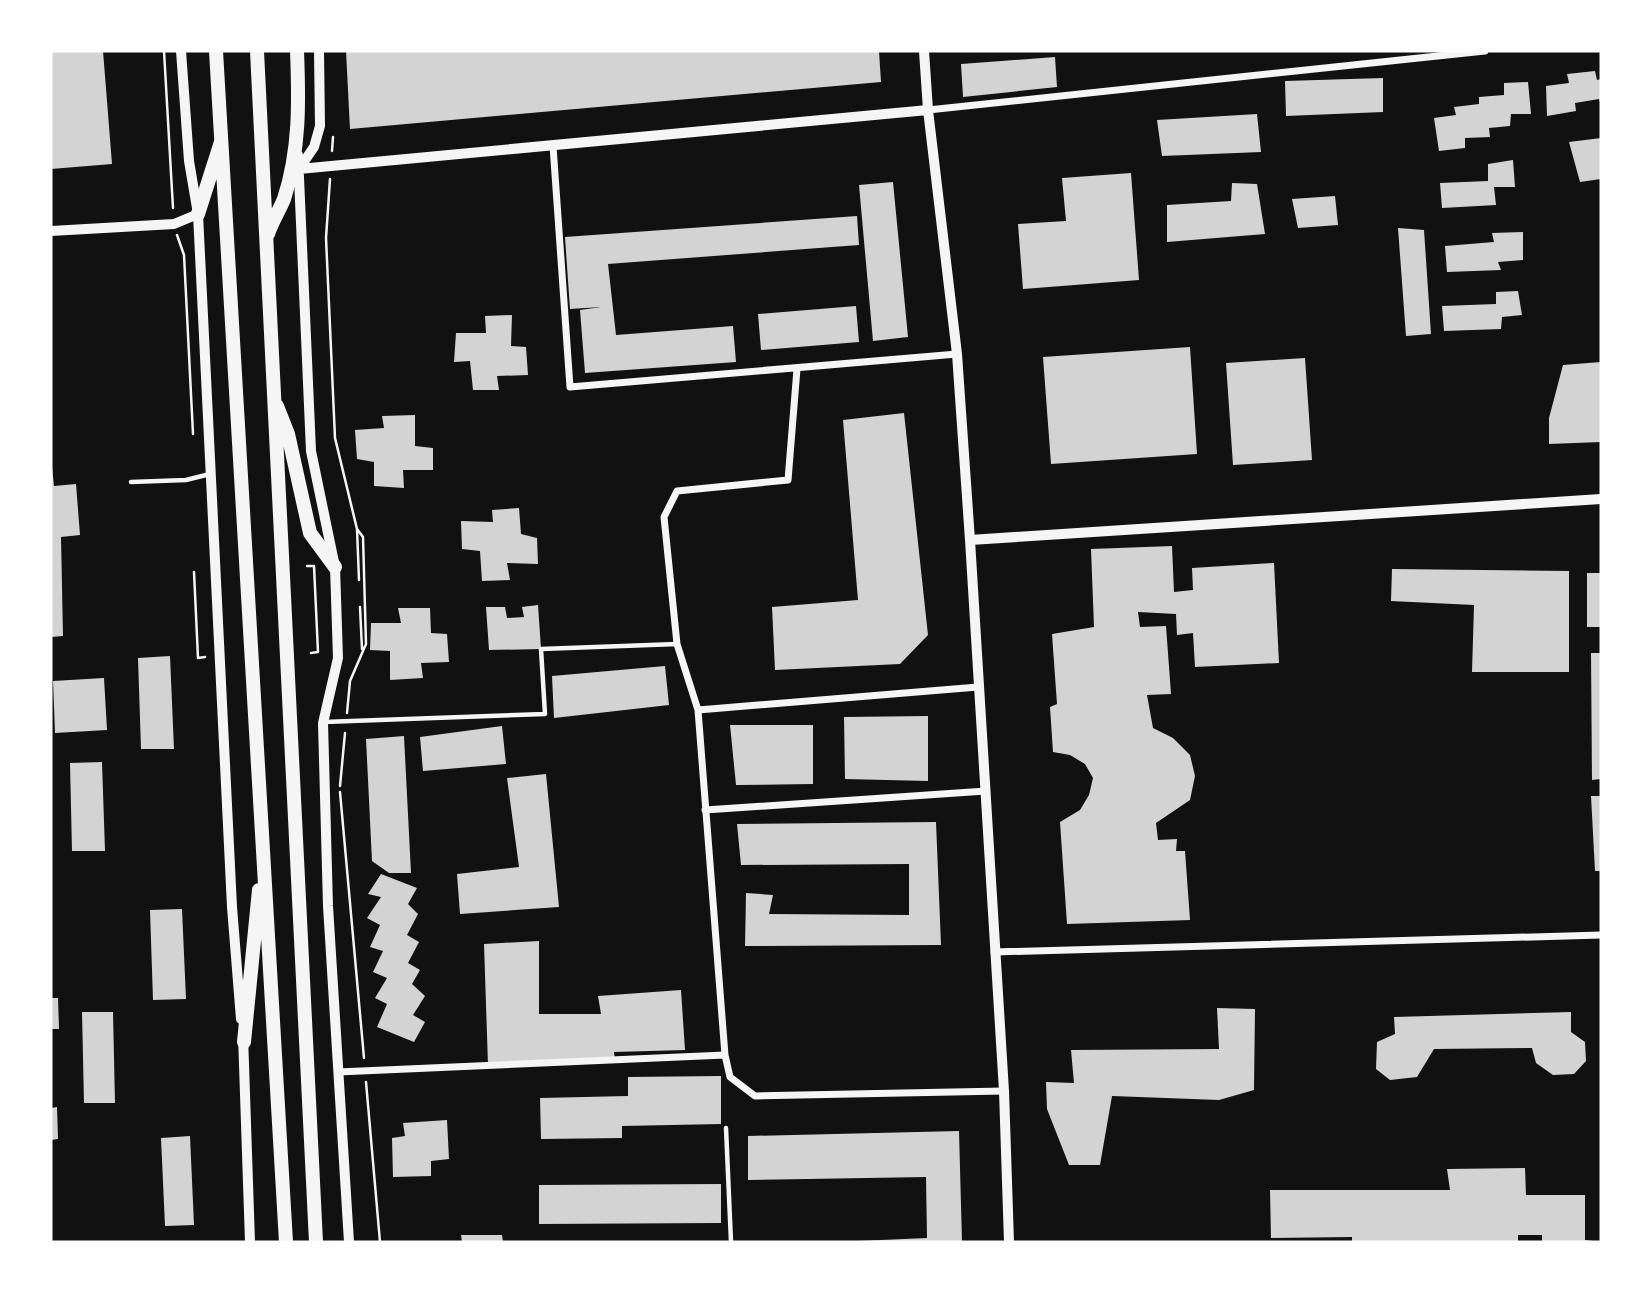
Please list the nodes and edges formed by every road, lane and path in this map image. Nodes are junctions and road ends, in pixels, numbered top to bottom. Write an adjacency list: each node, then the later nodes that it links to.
1 (181, 51): 14 (street)
2 (216, 51): 10 (highway)
3 (257, 51): 16 (highway)
4 (297, 51): 9 (highway)
5 (319, 51): 12 (street)
6 (924, 51): 8 (street)
7 (1485, 51): 8 (street)
8 (928, 110): 11 (street); 17 (street)
9 (298, 131): 12 (street); 13 (highway)
10 (223, 134): 14 (highway); 39 (highway)
11 (553, 146): 12 (street); 18 (street)
12 (299, 169): 13 (highway); 26 (street)
13 (287, 183): 16 (highway)
14 (198, 214): 15 (street); 20 (street)
15 (51, 232)
16 (266, 250): 19 (highway)
17 (957, 354): 18 (street); 24 (street)
18 (797, 369): 30 (street)
19 (272, 392): 26 (highway); 49 (highway)
20 (211, 473): 21 (lane); 42 (street)
21 (131, 482)
22 (1601, 499): 24 (street)
23 (357, 530): 28 (path)
24 (970, 540): 34 (street)
25 (307, 566): 32 (path)
26 (335, 567): 36 (street)
27 (194, 572): 33 (path)
28 (359, 580)
29 (360, 607): 31 (path)
30 (677, 644): 35 (street); 36 (lane)
31 (362, 650)
32 (311, 653)
33 (205, 657)
34 (978, 687): 35 (street); 37 (street)
35 (698, 710): 38 (street)
36 (323, 723): 44 (street)
37 (986, 791): 38 (street); 41 (street)
38 (705, 810): 43 (street)
39 (264, 847): 42 (highway); 48 (highway)
40 (1601, 935): 41 (street)
41 (994, 952): 45 (street)
42 (244, 1042): 47 (street)
43 (725, 1055): 44 (street); 45 (street)
44 (338, 1072): 50 (street)
45 (1004, 1091): 52 (street)
46 (726, 1128): 51 (lane)
47 (250, 1242)
48 (286, 1242)
49 (316, 1242)
50 (349, 1242)
51 (730, 1242)
52 (1009, 1242)

